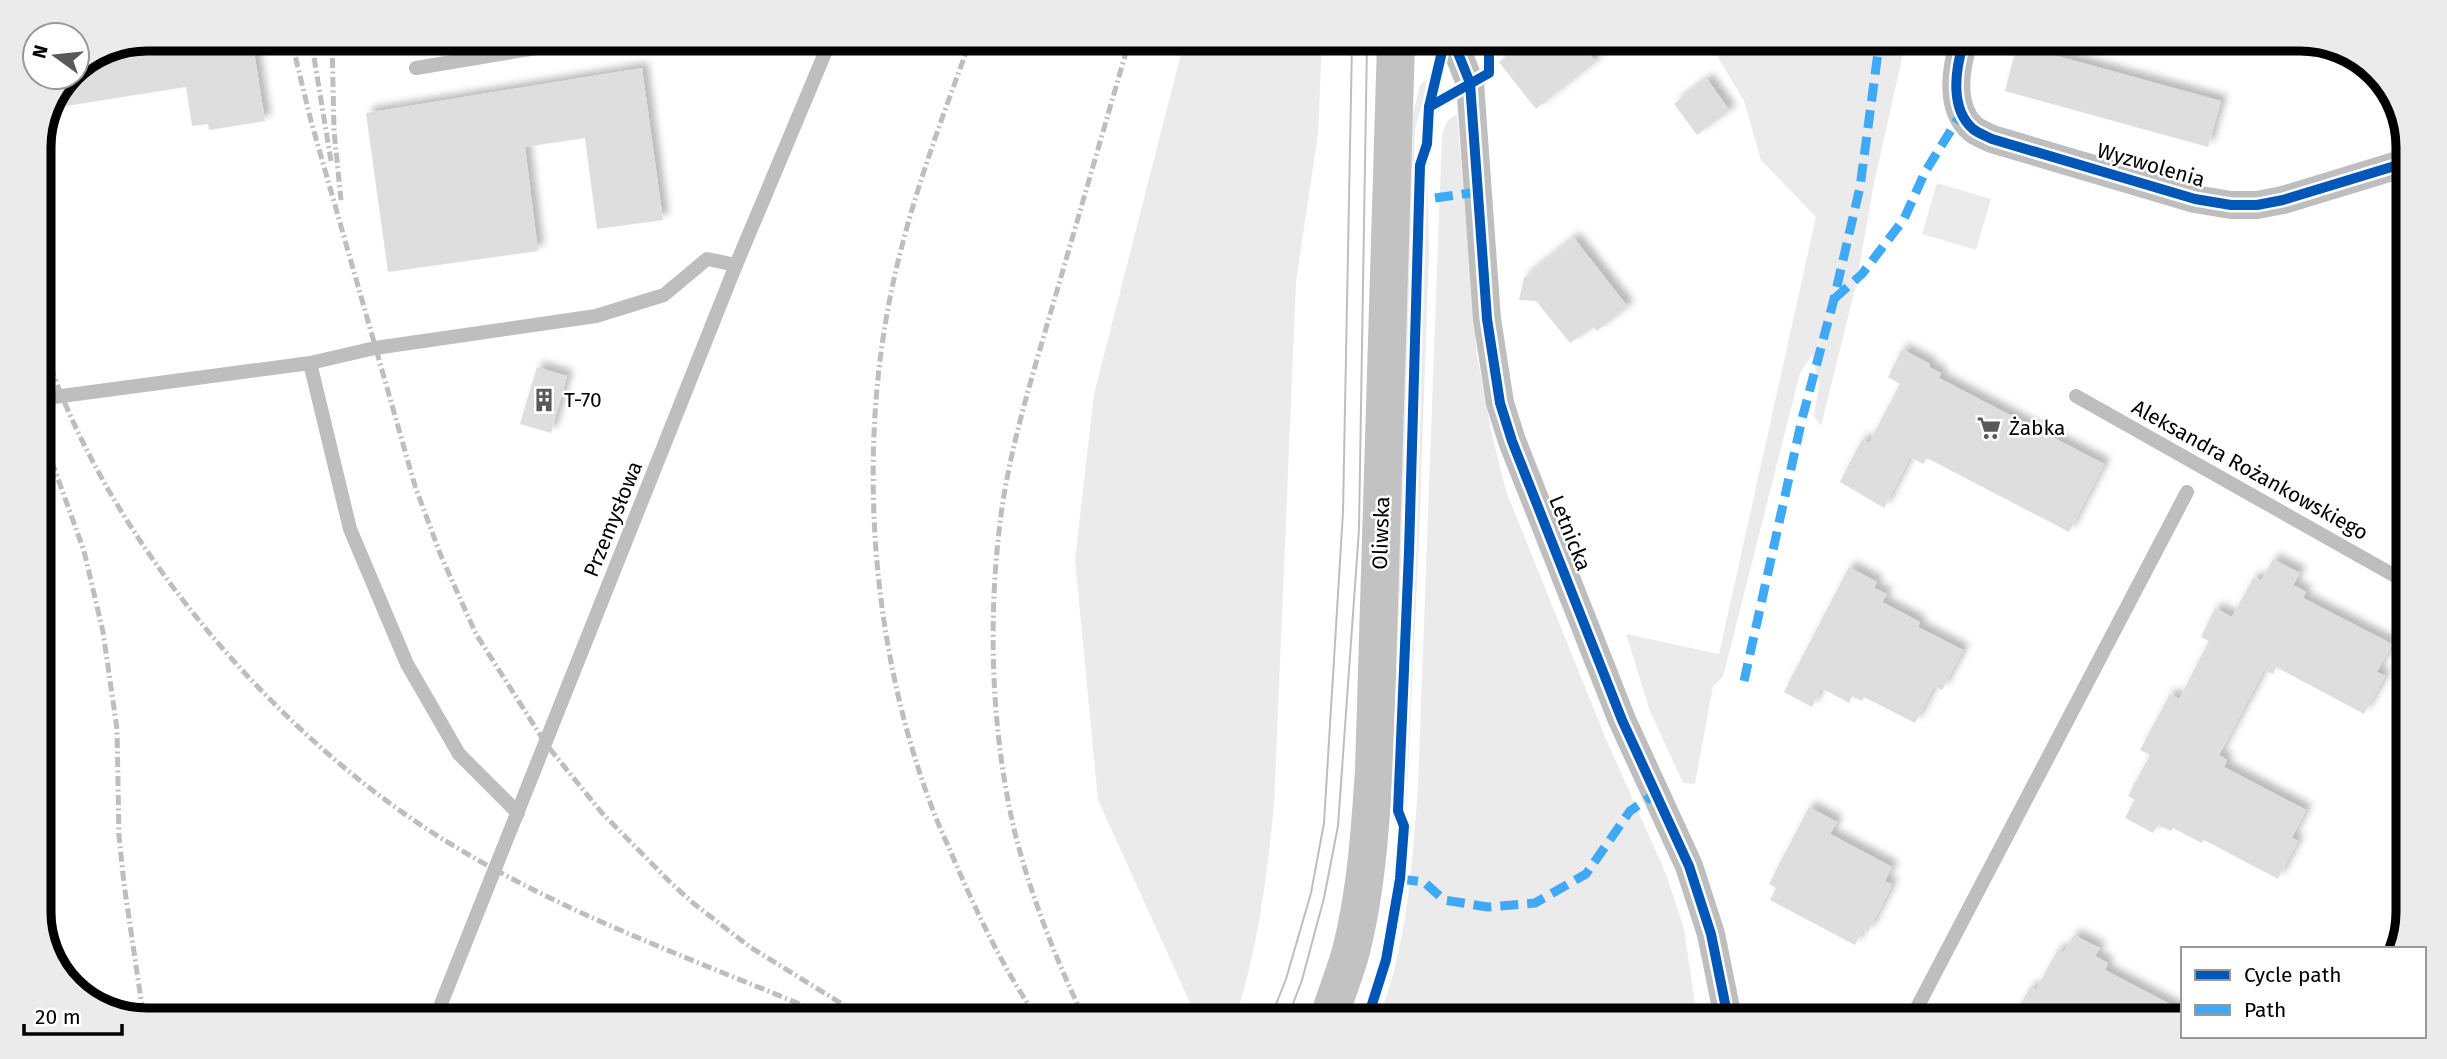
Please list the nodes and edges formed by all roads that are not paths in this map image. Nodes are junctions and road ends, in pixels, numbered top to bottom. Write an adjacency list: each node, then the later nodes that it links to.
1 (519, 51): 6 (lane)
2 (826, 51): 8 (lane, Przemysłowa)
3 (1396, 51): 16 (street, Oliwska)
4 (1457, 51): 17 (street, Letnicka)
5 (1961, 51): 7 (street, Wyzwolenia)
6 (416, 68)
7 (2396, 166)
8 (736, 265): 9 (lane); 14 (lane, Przemysłowa)
9 (310, 363): 11 (lane); 14 (lane)
10 (2076, 396): 13 (lane, Aleksandra Rożankowskiego)
11 (51, 397)
12 (2187, 492): 18 (lane)
13 (2396, 576)
14 (518, 813): 15 (lane, Przemysłowa)
15 (439, 1008)
16 (1332, 1008)
17 (1726, 1008)
18 (1917, 1008)

